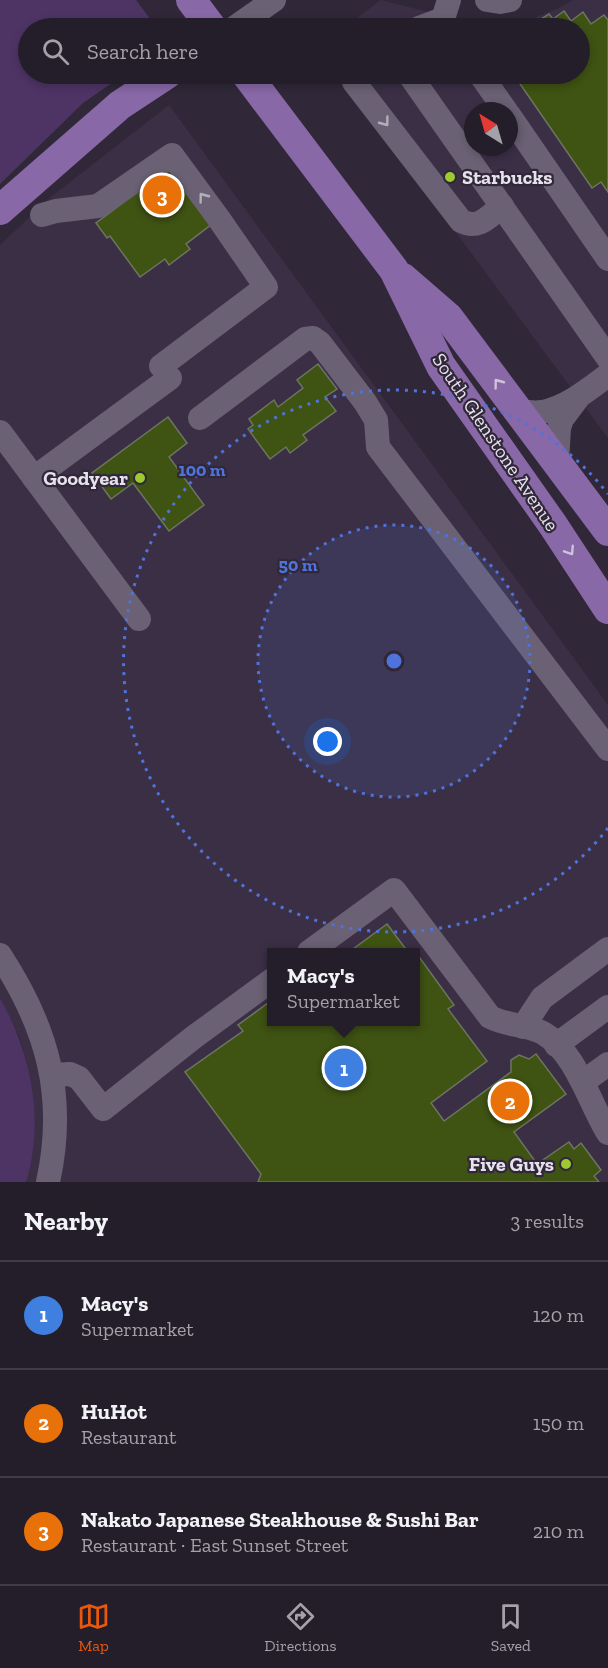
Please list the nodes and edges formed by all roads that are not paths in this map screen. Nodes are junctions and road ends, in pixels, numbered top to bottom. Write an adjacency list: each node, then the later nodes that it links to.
1 (191, 0): 5 (main road)
2 (274, 0): 6 (street)
3 (487, 0): 4 (street)
4 (510, 0)
5 (204, 18)
6 (248, 18)
7 (152, 84): 15 (main road)
8 (254, 84): 18 (main road, South Glenstone Avenue)
9 (356, 84): 14 (street, one-way to 14)
10 (416, 84): 14 (street)
11 (487, 84): 12 (street)
12 (500, 102)
13 (518, 128): 17 (street)
14 (502, 206): 19 (street)
15 (0, 210)
16 (42, 215): 26 (street, one-way to 16)
17 (608, 259)
18 (394, 270): 22 (main road, South Glenstone Avenue, one-way to 18); 28 (main road, South Glenstone Avenue, one-way to 28)
19 (608, 358)
20 (608, 375): 21 (street)
21 (580, 395): 22 (street); 25 (street)
22 (518, 411): 25 (main road, South Glenstone Avenue)
23 (200, 418): 30 (street)
24 (0, 432): 26 (street)
25 (557, 462): 27 (main road, South Glenstone Avenue)
26 (34, 478): 29 (street)
27 (608, 531)
28 (608, 609)
29 (139, 620)
30 (608, 749)
31 (314, 948): 36 (street)
32 (608, 949): 36 (street)
33 (0, 955): 39 (street)
34 (267, 984): 39 (street)
35 (608, 1006): 37 (street)
36 (524, 1027): 37 (street)
37 (556, 1046): 40 (street)
38 (608, 1064): 40 (street)
39 (52, 1075): 42 (street)
40 (583, 1082): 41 (street)
41 (607, 1131)
42 (48, 1182)

